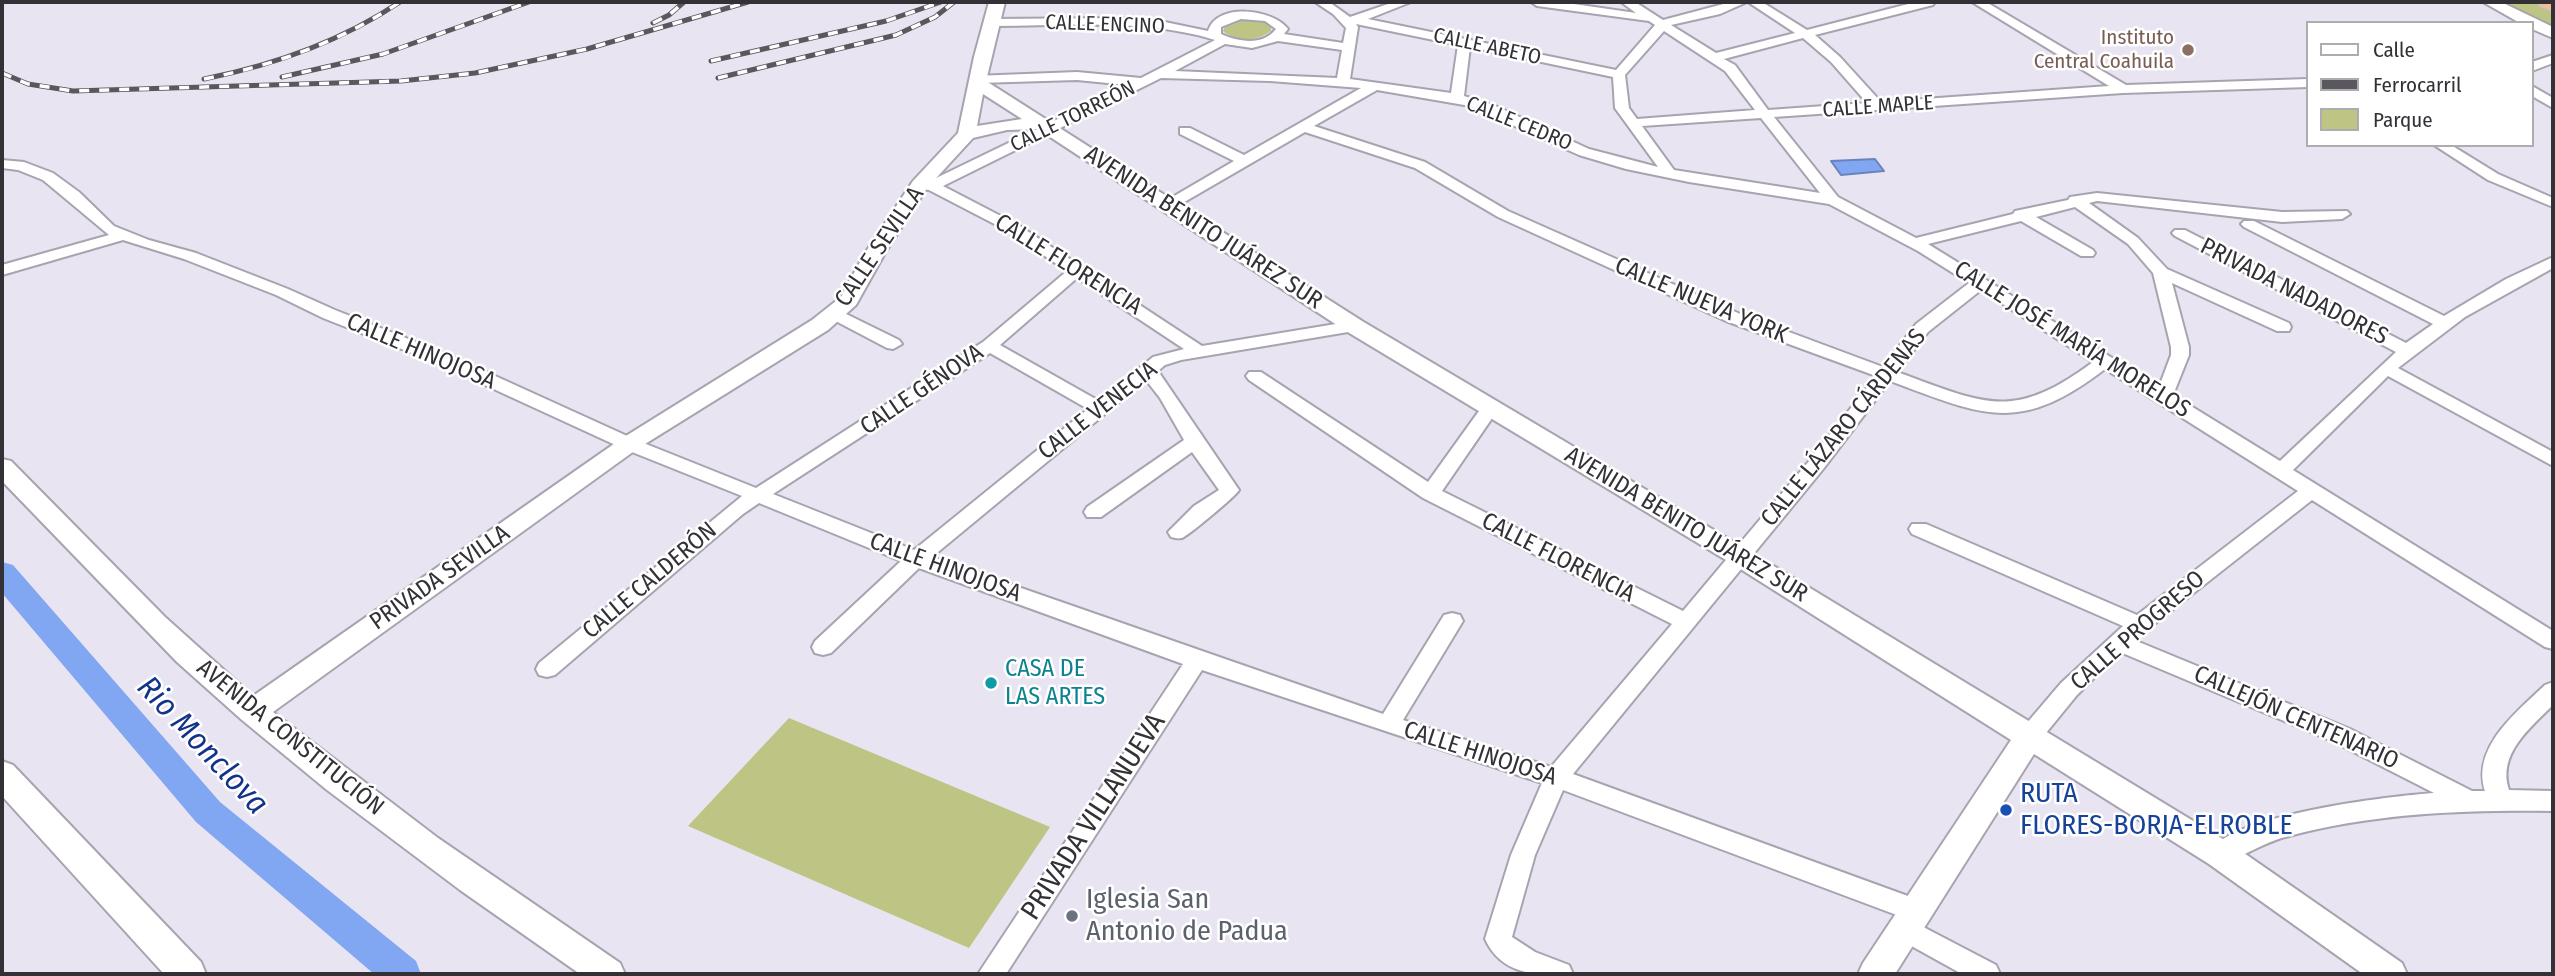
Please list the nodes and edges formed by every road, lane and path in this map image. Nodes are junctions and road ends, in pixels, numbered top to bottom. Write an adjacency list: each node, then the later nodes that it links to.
1 (997, 2): 19 (street)
2 (1236, 2): 15 (street)
3 (1321, 2): 16 (street)
4 (1405, 2): 16 (street)
5 (1537, 2): 17 (street)
6 (1627, 2): 17 (street, CALLE JOSÉ MARÍA MORELOS)
7 (1741, 2): 17 (street)
8 (1754, 2): 21 (street)
9 (1929, 2): 21 (street)
10 (1978, 2): 37 (street)
11 (2490, 2): 18 (street)
12 (2536, 2): 14 (main road)
13 (2547, 2): 14 (highway)
14 (2553, 6)
15 (1240, 16): 23 (street); 24 (street)
16 (1352, 21): 25 (street, CALLE ABETO); 26 (street)
17 (1660, 21): 27 (street, CALLE JOSÉ MARÍA MORELOS); 31 (street)
18 (2529, 21)
19 (992, 22): 24 (street, CALLE ENCINO); 32 (street)
20 (2534, 24): 22 (street)
21 (1806, 33): 27 (street); 41 (street)
22 (2553, 33)
23 (1277, 37): 24 (street, CALLE ENCINO); 26 (street)
24 (1220, 38): 30 (street, CALLE TORREÓN)
25 (1464, 43): 31 (street, CALLE ABETO); 39 (street)
26 (1348, 47): 34 (street)
27 (1716, 57): 42 (street, CALLE JOSÉ MARÍA MORELOS)
28 (2553, 59): 29 (street)
29 (2534, 66)
30 (1158, 74): 33 (street, CALLE TORREÓN); 34 (street, CALLE CEDRO)
31 (1619, 74): 43 (street)
32 (978, 81): 33 (street); 44 (street, AVENIDA BENITO JUÁREZ SUR); 47 (street)
33 (1143, 82): 44 (street, CALLE TORREÓN)
34 (1343, 83): 36 (street, CALLE CEDRO)
35 (2306, 83): 37 (street, CALLE MAPLE)
36 (1374, 86): 39 (street, CALLE CEDRO); 45 (street)
37 (2123, 89): 41 (street, CALLE MAPLE)
38 (2534, 91): 40 (street)
39 (1457, 99): 51 (street, CALLE CEDRO)
40 (2553, 104)
41 (1878, 107): 42 (street, CALLE MAPLE)
42 (1765, 115): 43 (street, CALLE MAPLE); 53 (street, CALLE JOSÉ MARÍA MORELOS)
43 (1632, 123): 51 (street)
44 (1048, 127): 47 (street); 52 (street, CALLE TORREÓN); 56 (street, AVENIDA BENITO JUÁREZ SUR)
45 (1303, 127): 49 (street); 81 (street, CALLE NUEVA YORK)
46 (1185, 131): 49 (street)
47 (967, 134): 52 (street, CALLE SEVILLA)
48 (2444, 147): 55 (street)
49 (1244, 161): 56 (street)
50 (2, 164): 62 (street, CALLE HINOJOSA)
51 (1669, 173): 53 (street, CALLE CEDRO)
52 (926, 185): 66 (street, CALLE FLORENCIA); 70 (street, CALLE SEVILLA)
53 (1833, 200): 63 (street, CALLE JOSÉ MARÍA MORELOS)
54 (2075, 200): 57 (street); 58 (street); 68 (street)
55 (2553, 204)
56 (1169, 205): 72 (street, AVENIDA BENITO JUÁREZ SUR)
57 (2201, 209): 59 (street)
58 (2020, 214): 63 (street); 64 (street)
59 (2342, 214)
60 (2249, 224): 71 (street)
61 (2180, 233): 76 (street, PRIVADA NADADORES)
62 (121, 236): 67 (street); 87 (street, CALLE HINOJOSA)
63 (1914, 243): 69 (street, CALLE JOSÉ MARÍA MORELOS)
64 (2087, 253)
65 (2553, 262): 71 (street)
66 (1078, 269): 75 (street, CALLE GÉNOVA); 77 (street, CALLE FLORENCIA)
67 (2, 270)
68 (2161, 272): 73 (street); 83 (street)
69 (1980, 283): 78 (street, CALLE JOSÉ MARÍA MORELOS); 81 (street, CALLE LÁZARO CÁRDENAS)
70 (836, 314): 74 (street); 87 (street, CALLE SEVILLA)
71 (2444, 323): 76 (street)
72 (1354, 326): 77 (street, CALLE VENECIA); 85 (street, AVENIDA BENITO JUÁREZ SUR)
73 (2283, 327)
74 (893, 344)
75 (989, 346): 84 (street); 93 (street, CALLE GÉNOVA)
76 (2408, 351): 80 (street)
77 (1200, 352): 79 (street, CALLE VENECIA)
78 (2105, 361): 81 (street, CALLE NUEVA YORK); 83 (street, CALLE JOSÉ MARÍA MORELOS)
79 (1147, 369): 84 (street, CALLE VENECIA); 86 (street)
80 (2386, 369): 88 (street); 90 (street)
81 (1886, 374): 97 (street, CALLE LÁZARO CÁRDENAS)
82 (1255, 376): 92 (street)
83 (2163, 398): 90 (street, CALLE JOSÉ MARÍA MORELOS)
84 (1099, 408): 98 (street, CALLE VENECIA)
85 (1490, 408): 92 (street); 97 (street, AVENIDA BENITO JUÁREZ SUR)
86 (1194, 442): 94 (street); 96 (street)
87 (629, 444): 93 (street, CALLE HINOJOSA); 108 (street, PRIVADA SEVILLA)
88 (2553, 460)
89 (2, 467): 108 (street, AVENIDA CONSTITUCIÓN)
90 (2282, 470): 91 (street, CALLE JOSÉ MARÍA MORELOS)
91 (2313, 489): 101 (street, CALLE PROGRESO); 102 (street, CALLE JOSÉ MARÍA MORELOS)
92 (1430, 493): 100 (street, CALLE FLORENCIA)
93 (755, 495): 98 (street, CALLE HINOJOSA); 106 (street, CALLE CALDERÓN)
94 (1094, 512)
95 (1919, 529): 101 (street)
96 (1178, 532)
97 (1740, 557): 100 (street, CALLE LÁZARO CÁRDENAS); 110 (street, AVENIDA BENITO JUÁREZ SUR)
98 (916, 559): 104 (street, CALLE VENECIA); 105 (street, CALLE HINOJOSA)
99 (1452, 621): 109 (street)
100 (1686, 622): 112 (street, CALLE LÁZARO CÁRDENAS)
101 (2138, 624): 103 (street, CALLE PROGRESO)
102 (2553, 640)
103 (2117, 642): 110 (street, CALLE PROGRESO); 115 (street, CALLEJÓN CENTENARIO)
104 (823, 648)
105 (1197, 660): 109 (street, CALLE HINOJOSA); 121 (street, PRIVADA VILLANUEVA)
106 (547, 669)
107 (2553, 691): 113 (street)
108 (252, 712): 120 (street, AVENIDA CONSTITUCIÓN)
109 (1388, 725): 112 (street, CALLE HINOJOSA)
110 (2029, 737): 116 (street, AVENIDA BENITO JUÁREZ SUR); 117 (street, CALLE PROGRESO)
111 (2, 774): 119 (main road)
112 (1556, 778): 117 (street, CALLE HINOJOSA); 122 (street, CALLE LÁZARO CÁRDENAS)
113 (2500, 799): 114 (street); 115 (street)
114 (2553, 801)
115 (2471, 802): 116 (street)
116 (2220, 854): 118 (street, AVENIDA BENITO JUÁREZ SUR)
117 (1912, 921): 123 (street, CALLE PROGRESO); 124 (street, CALLE HINOJOSA)
118 (2375, 970)
119 (188, 974)
120 (608, 974)
121 (991, 974)
122 (1560, 974)
123 (1875, 974)
124 (1987, 974)

